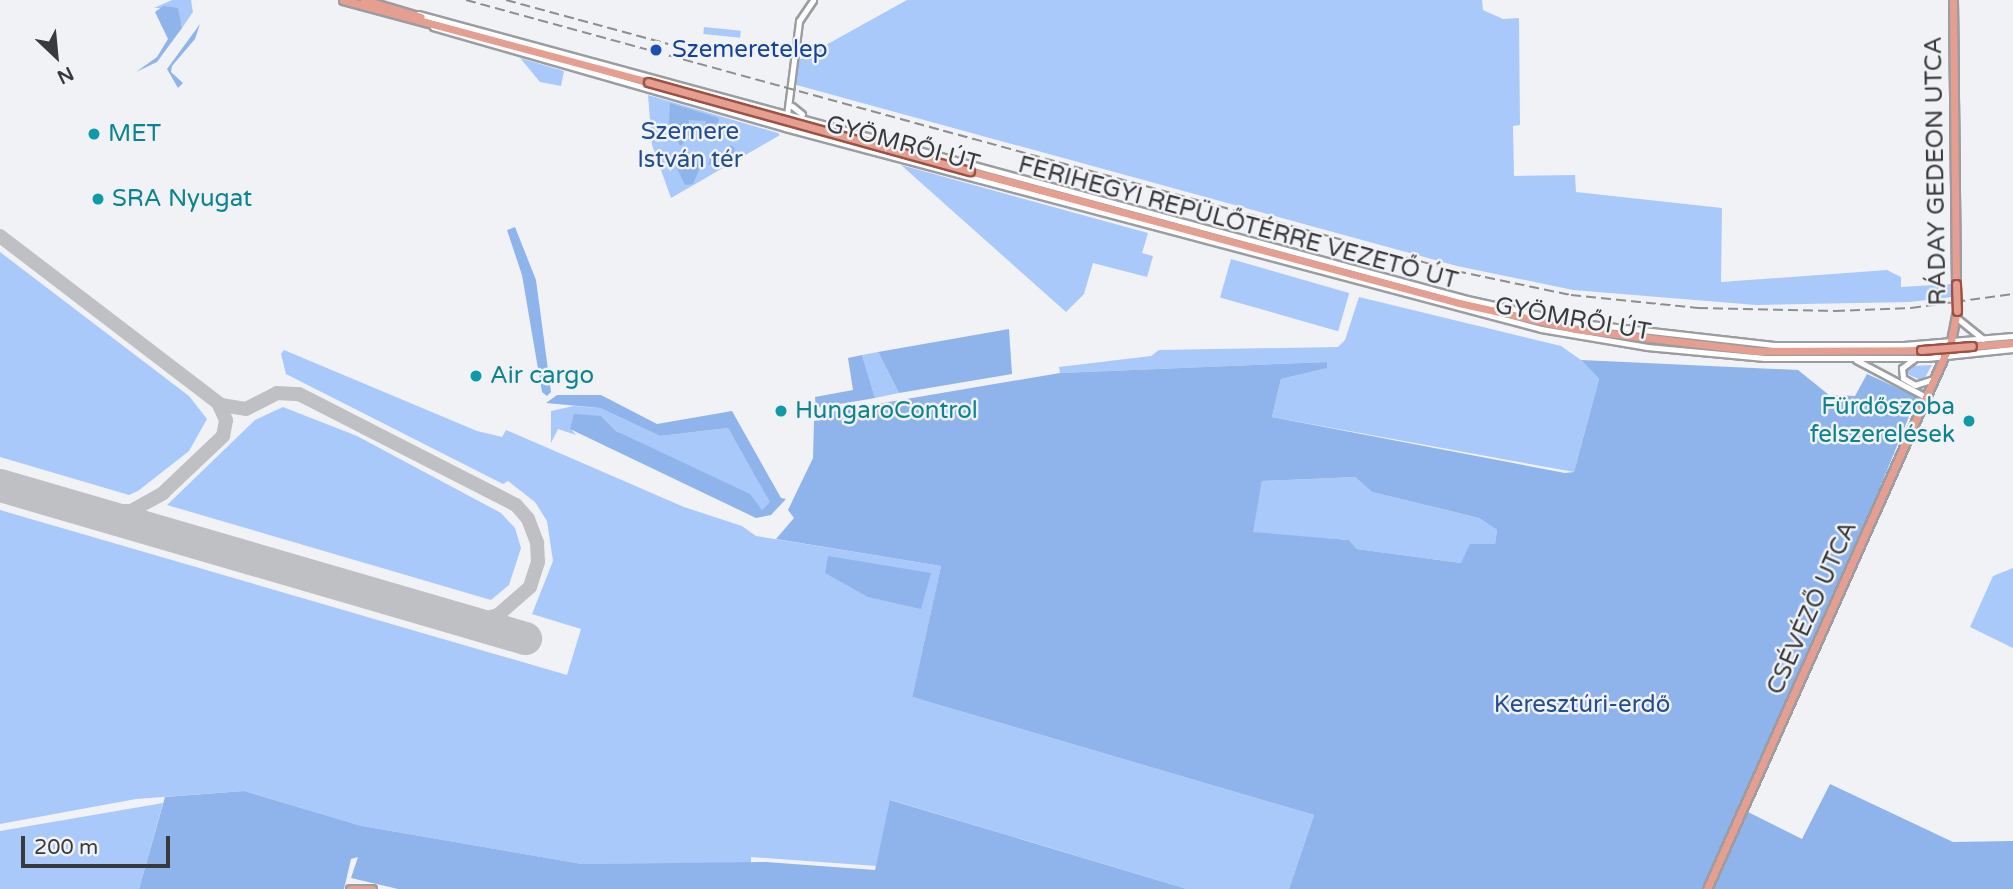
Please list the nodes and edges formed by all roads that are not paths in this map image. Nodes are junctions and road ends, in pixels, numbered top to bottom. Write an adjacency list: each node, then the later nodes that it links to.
1 (343, 0): 5 (main road, FERIHEGYI REPÜLŐTÉRRE VEZETŐ ÚT)
2 (364, 0): 5 (main road, FERIHEGYI REPÜLŐTÉRRE VEZETŐ ÚT)
3 (813, 0): 6 (street)
4 (1953, 0): 13 (main road, RÁDAY GEDEON UTCA, bridge)
5 (404, 14): 7 (street, GYÖMRŐI ÚT); 11 (street, GYÖMRŐI ÚT); 18 (main road, FERIHEGYI REPÜLŐTÉRRE VEZETŐ ÚT, bridge)
6 (791, 103): 7 (street); 8 (street); 9 (street); 10 (street)
7 (778, 110): 8 (street, GYÖMRŐI ÚT)
8 (787, 112): 9 (street, GYÖMRŐI ÚT); 11 (street)
9 (794, 114): 10 (street, GYÖMRŐI ÚT); 12 (street)
10 (811, 119): 18 (street, GYÖMRŐI ÚT)
11 (785, 128): 12 (street, GYÖMRŐI ÚT)
12 (794, 129): 22 (street, GYÖMRŐI ÚT)
13 (1957, 315): 15 (street); 16 (main road, RÁDAY GEDEON UTCA)
14 (2013, 336): 15 (street, GYÖMRŐI ÚT)
15 (1982, 340): 16 (street, GYÖMRŐI ÚT); 20 (street)
16 (1951, 341): 18 (street, GYÖMRŐI ÚT); 21 (main road, CSÉVÉZŐ UTCA)
17 (2013, 342): 20 (main road, FERIHEGYI REPÜLŐTÉRRE VEZETŐ ÚT)
18 (1923, 347): 20 (main road, FERIHEGYI REPÜLŐTÉRRE VEZETŐ ÚT, bridge); 24 (street)
19 (2013, 349): 20 (street, GYÖMRŐI ÚT)
20 (1971, 350): 21 (street, GYÖMRŐI ÚT)
21 (1944, 357): 24 (street, GYÖMRŐI ÚT); 25 (main road, CSÉVÉZŐ UTCA)
22 (1853, 359): 23 (street, GYÖMRŐI ÚT); 26 (street, GYÖMRŐI ÚT)
23 (1915, 359): 24 (street, GYÖMRŐI ÚT); 25 (street)
24 (1927, 359)
25 (1934, 379): 26 (main road, CSÉVÉZŐ UTCA)
26 (1926, 397): 29 (main road, CSÉVÉZŐ UTCA)
27 (350, 889): 28 (main road)
28 (372, 889)
29 (1707, 889)

